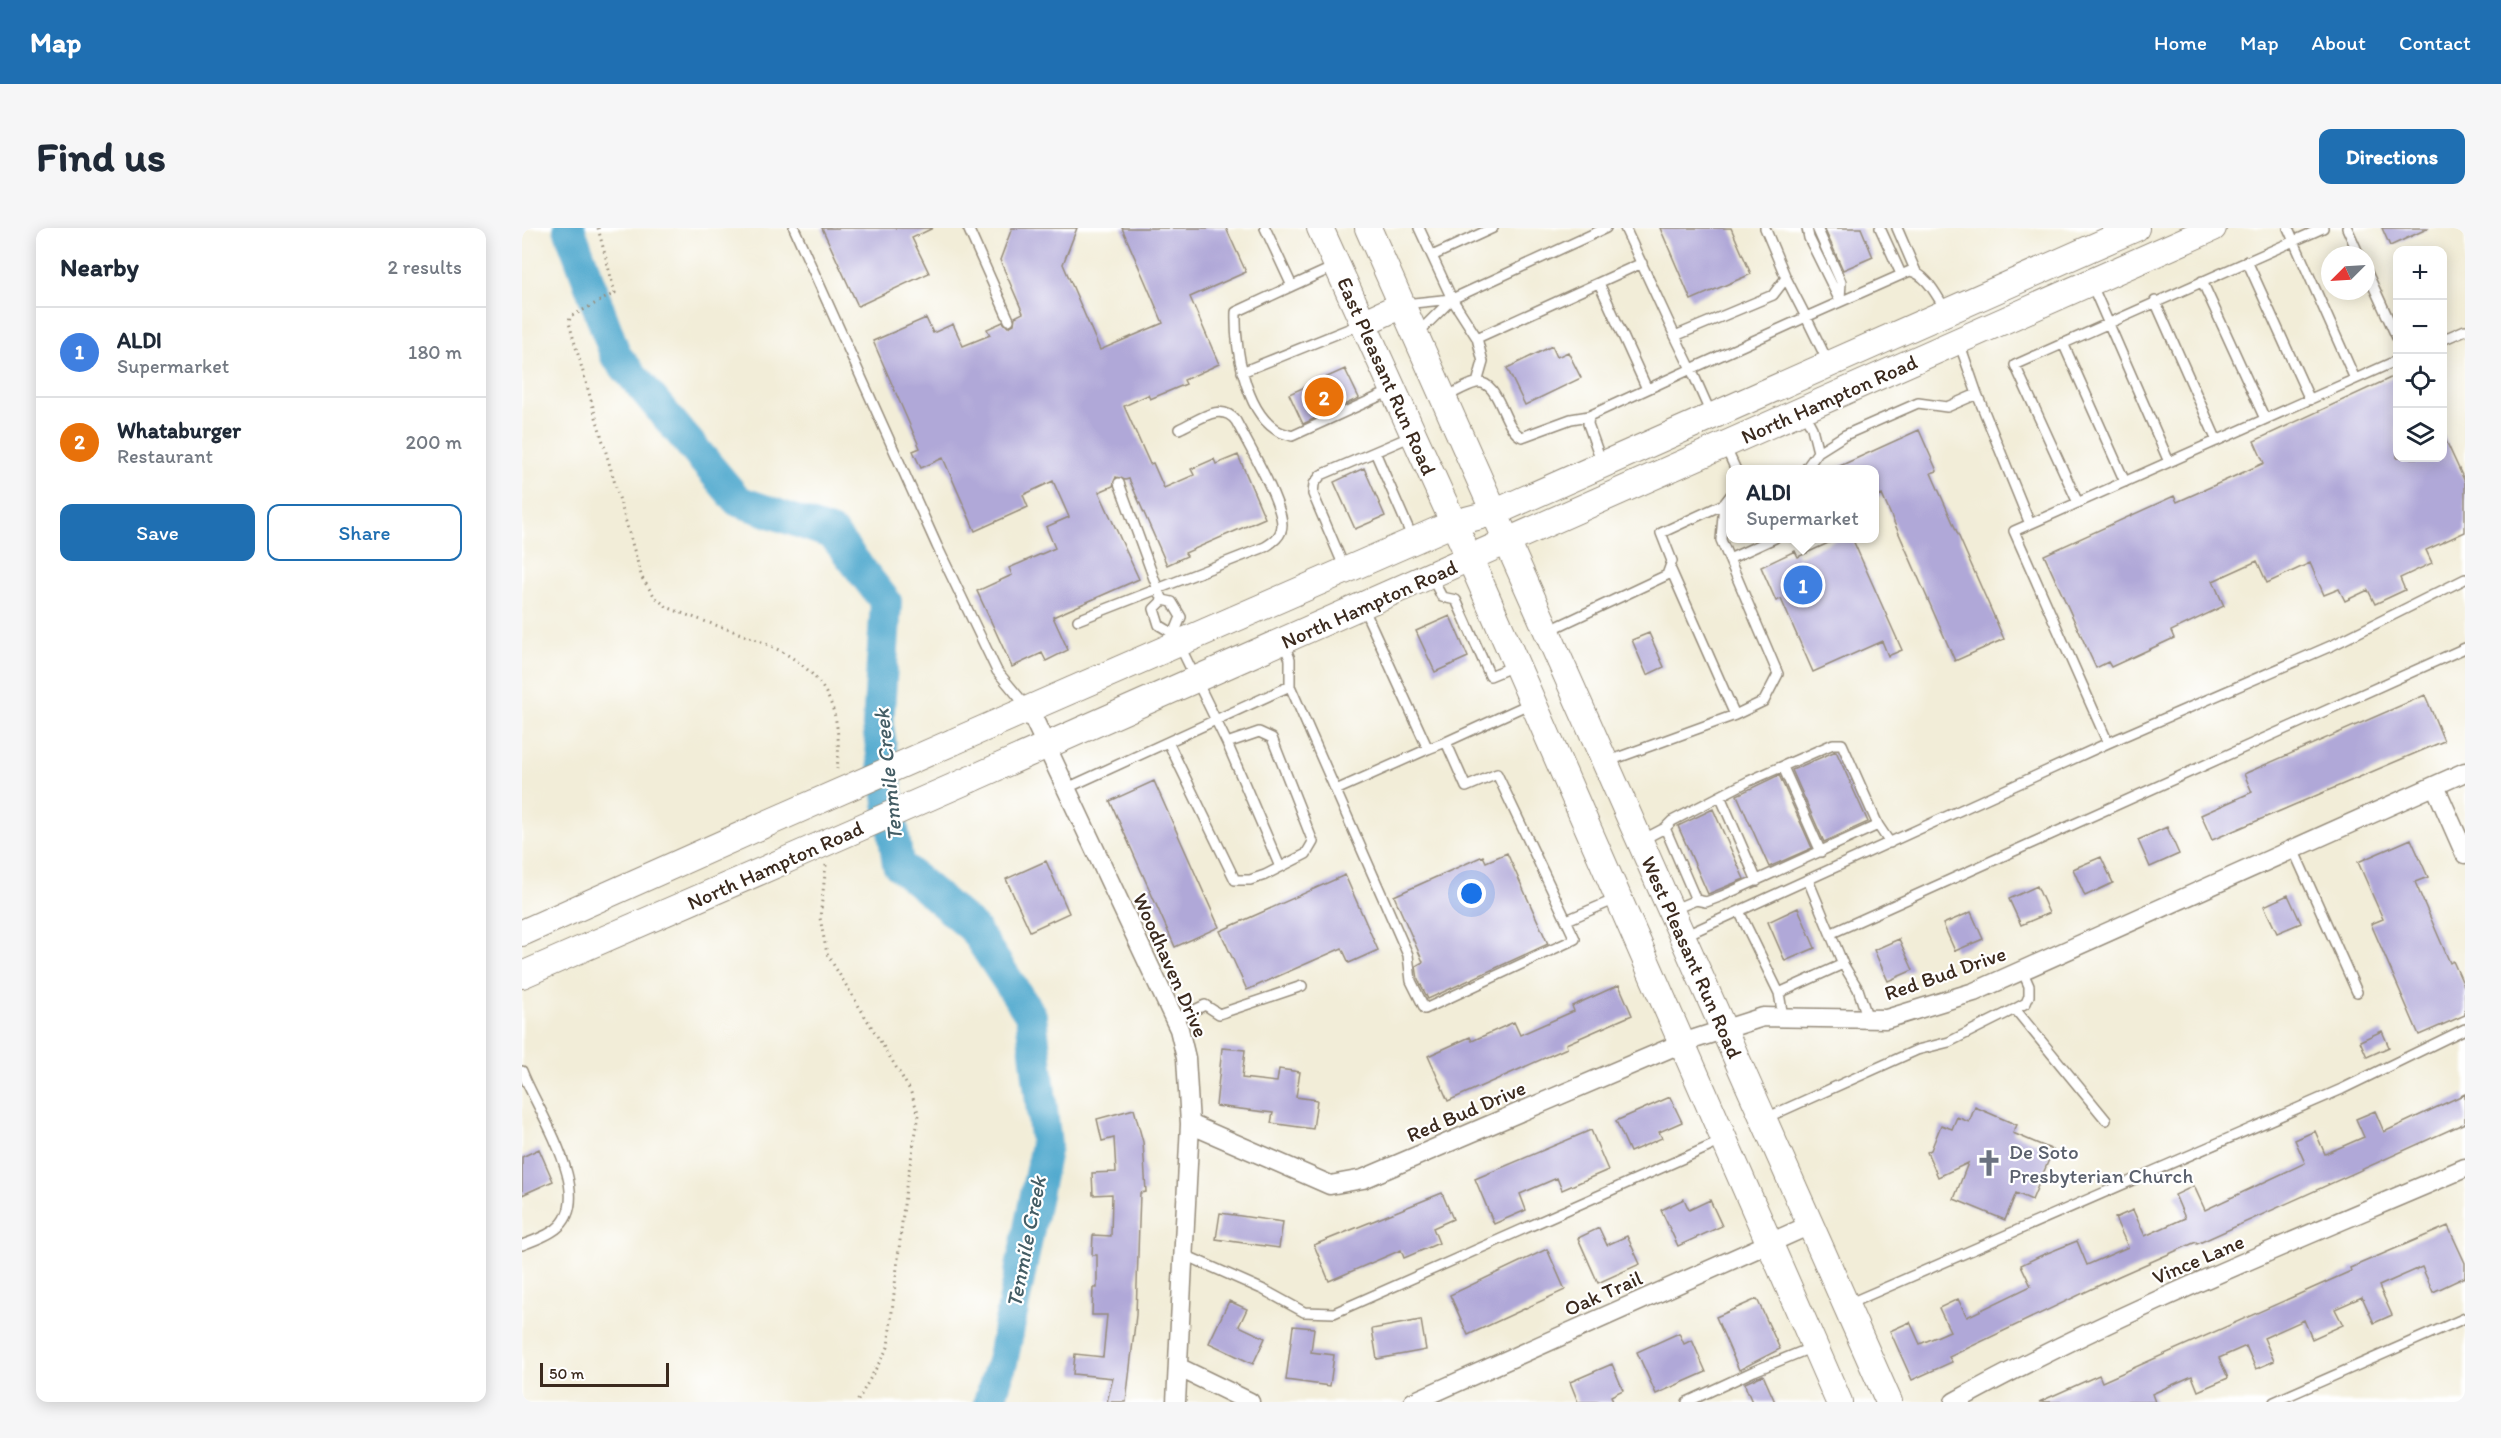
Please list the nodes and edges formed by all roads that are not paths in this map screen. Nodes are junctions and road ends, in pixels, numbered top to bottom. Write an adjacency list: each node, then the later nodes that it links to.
1 (794, 228): 105 (lane)
2 (1265, 228): 32 (lane)
3 (1320, 228): 25 (main road, East Pleasant Run Road)
4 (1368, 228): 37 (main road, East Pleasant Run Road)
5 (1419, 228): 22 (lane)
6 (1493, 228): 22 (lane)
7 (1606, 228): 34 (lane)
8 (1626, 228): 24 (lane)
9 (1765, 228): 28 (lane)
10 (1807, 228): 35 (lane)
11 (1817, 228): 35 (lane)
12 (1880, 228): 27 (lane)
13 (1898, 228): 26 (lane)
14 (2136, 228): 38 (main road, North Hampton Road)
15 (2213, 228): 31 (main road, North Hampton Road)
16 (2288, 228): 20 (lane)
17 (2323, 228): 20 (lane)
18 (2347, 228): 21 (lane)
19 (972, 230): 40 (lane)
20 (2294, 241): 23 (lane); 55 (lane)
21 (2356, 246)
22 (1432, 256): 34 (lane)
23 (2247, 261): 29 (lane); 61 (lane)
24 (1642, 263): 30 (lane); 46 (lane)
25 (1337, 266): 32 (lane); 42 (main road, East Pleasant Run Road)
26 (1916, 272): 27 (lane); 38 (lane)
27 (1901, 274): 35 (lane)
28 (1786, 278): 39 (lane); 46 (lane)
29 (2202, 281): 36 (lane); 65 (lane)
30 (1599, 283): 47 (lane); 57 (lane)
31 (2091, 283): 41 (lane); 49 (main road, North Hampton Road)
32 (1292, 286): 54 (lane)
33 (2375, 290): 44 (lane)
34 (1452, 298): 37 (lane); 45 (lane); 47 (lane)
35 (1840, 301): 39 (lane)
36 (2155, 301): 41 (lane); 68 (lane)
37 (1402, 305): 42 (main road); 45 (main road, East Pleasant Run Road)
38 (1947, 312): 49 (main road); 52 (main road, North Hampton Road)
39 (1806, 317): 52 (lane); 53 (lane)
40 (1009, 320)
41 (2108, 322): 50 (lane); 72 (lane)
42 (1363, 323): 54 (lane); 58 (main road, East Pleasant Run Road)
43 (2465, 330): 48 (lane)
44 (2393, 331)
45 (1416, 335): 60 (main road, East Pleasant Run Road)
46 (1676, 336): 53 (lane)
47 (1477, 338): 56 (lane)
48 (2447, 338)
49 (1959, 341): 59 (lane); 62 (main road, North Hampton Road)
50 (2063, 343): 76 (lane); 79 (lane)
51 (2393, 362): 55 (lane)
52 (1829, 364): 64 (main road, North Hampton Road)
53 (1691, 369): 57 (lane); 64 (lane)
54 (1242, 372): 58 (lane)
55 (2355, 380): 61 (lane)
56 (1477, 382): 60 (lane); 63 (lane)
57 (1647, 389): 63 (lane)
58 (1394, 390): 67 (main road, East Pleasant Run Road)
59 (1977, 394): 71 (lane); 83 (lane)
60 (1444, 398): 81 (main road, East Pleasant Run Road)
61 (2310, 400): 65 (lane)
62 (1803, 411): 69 (main road, North Hampton Road); 71 (lane)
63 (1589, 416): 73 (lane)
64 (1712, 416): 69 (main road); 73 (main road, North Hampton Road)
65 (2265, 419): 68 (lane)
66 (1179, 429): 93 (lane)
67 (1414, 435): 70 (lane); 82 (main road, East Pleasant Run Road)
68 (2217, 441): 72 (lane)
69 (1725, 446): 74 (lane); 85 (main road, North Hampton Road)
70 (1375, 452): 84 (lane); 90 (lane)
71 (1818, 452): 75 (lane)
72 (2169, 462): 76 (lane)
73 (1602, 465): 81 (main road, North Hampton Road)
74 (1734, 465)
75 (1809, 465)
76 (2124, 482): 79 (lane)
77 (1119, 483): 93 (lane)
78 (1726, 501): 80 (lane)
79 (2078, 502): 83 (lane)
80 (1724, 504): 88 (lane); 89 (lane)
81 (1496, 512): 82 (main road, North Hampton Road); 85 (main road, West Pleasant Run Road)
82 (1454, 524): 84 (main road, North Hampton Road); 87 (main road, West Pleasant Run Road)
83 (2030, 524): 111 (lane)
84 (1414, 541): 90 (main road, North Hampton Road)
85 (1509, 542): 87 (main road, North Hampton Road); 97 (main road, West Pleasant Run Road)
86 (1764, 543): 88 (lane)
87 (1470, 559): 91 (main road, North Hampton Road); 101 (main road, West Pleasant Run Road)
88 (1729, 559): 106 (lane)
89 (1671, 570): 97 (lane); 106 (lane)
90 (1346, 571): 98 (main road, North Hampton Road)
91 (1431, 576): 95 (main road, North Hampton Road); 101 (lane)
92 (2465, 579): 111 (lane)
93 (1157, 587): 94 (lane); 96 (lane)
94 (1163, 600): 98 (lane); 98 (lane)
95 (1363, 607): 99 (main road, North Hampton Road); 113 (lane)
96 (1078, 620)
97 (1548, 631): 114 (main road, West Pleasant Run Road)
98 (1176, 639): 102 (lane); 105 (main road, North Hampton Road)
99 (1282, 642): 102 (main road, North Hampton Road); 103 (lane)
100 (2465, 648): 137 (lane)
101 (1517, 665): 104 (main road, West Pleasant Run Road)
102 (1196, 681): 107 (lane); 112 (main road, North Hampton Road)
103 (1290, 686): 107 (lane); 119 (lane)
104 (1533, 702): 109 (lane); 131 (main road, West Pleasant Run Road)
105 (1029, 709): 112 (street, Woodhaven Drive); 136 (main road, North Hampton Road, bridge)
106 (1735, 715): 114 (lane)
107 (1214, 721): 108 (lane); 110 (lane)
108 (1168, 742): 118 (lane); 128 (lane)
109 (1446, 742): 113 (lane); 135 (lane)
110 (1227, 743): 128 (lane); 128 (lane)
111 (2108, 743): 124 (lane)
112 (1046, 748): 118 (street, Woodhaven Drive); 141 (main road, North Hampton Road, bridge)
113 (1428, 749): 119 (lane)
114 (1606, 762): 123 (main road, West Pleasant Run Road)
115 (1783, 767): 120 (lane); 121 (lane); 126 (lane)
116 (2465, 772): 117 (street, Red Bud Drive)
117 (2435, 786): 125 (street, Red Bud Drive); 127 (street)
118 (1065, 789): 148 (street, Woodhaven Drive)
119 (1336, 790): 135 (lane)
120 (1720, 796): 122 (lane); 130 (lane)
121 (1878, 825): 124 (lane); 126 (lane)
122 (1665, 828): 123 (lane); 132 (lane)
123 (1641, 840): 133 (main road, West Pleasant Run Road)
124 (1890, 843): 129 (lane)
125 (2293, 849): 140 (street, Red Bud Drive); 143 (lane)
126 (1821, 852): 130 (lane)
127 (2465, 854)
128 (1280, 867)
129 (1808, 880): 134 (lane); 137 (lane)
130 (1757, 881): 132 (lane)
131 (1618, 898): 135 (lane); 151 (main road, West Pleasant Run Road)
132 (1696, 900): 133 (lane)
133 (1672, 910): 138 (main road, West Pleasant Run Road)
134 (1739, 911): 138 (lane); 144 (lane)
135 (1567, 920)
136 (522, 933)
137 (1832, 933): 139 (lane)
138 (1683, 937): 149 (main road, West Pleasant Run Road)
139 (1844, 964): 144 (lane); 147 (lane)
140 (2022, 970): 145 (lane); 147 (street, Red Bud Drive)
141 (522, 975)
142 (1302, 986): 148 (lane)
143 (2357, 992)
144 (1779, 993): 146 (lane)
145 (2015, 1009): 153 (lane); 154 (lane)
146 (1783, 1017): 147 (street, Red Bud Drive); 149 (street, Red Bud Drive)
147 (1868, 1018)
148 (1174, 1020): 155 (street, Woodhaven Drive)
149 (1724, 1029): 151 (street, Red Bud Drive); 153 (main road, West Pleasant Run Road)
150 (2465, 1029): 162 (lane)
151 (1682, 1043): 155 (street, Red Bud Drive); 156 (main road, West Pleasant Run Road)
152 (522, 1071): 160 (lane)
153 (1764, 1119): 158 (main road, West Pleasant Run Road)
154 (2106, 1120)
155 (1190, 1124): 161 (street, Woodhaven Drive)
156 (1725, 1140): 159 (main road, West Pleasant Run Road); 161 (lane)
157 (2465, 1168): 172 (street, Vince Lane)
158 (1810, 1225): 159 (street, Oak Trail); 162 (main road, West Pleasant Run Road)
159 (1769, 1242): 164 (main road, West Pleasant Run Road); 168 (street, Oak Trail)
160 (522, 1245)
161 (1185, 1255): 165 (street, Woodhaven Drive)
162 (1846, 1305): 171 (main road, West Pleasant Run Road)
163 (2465, 1318): 173 (lane)
164 (1815, 1347): 169 (lane); 170 (main road, West Pleasant Run Road)
165 (1180, 1368): 166 (street, Woodhaven Drive); 167 (street)
166 (1176, 1402)
167 (1250, 1402)
168 (1413, 1402)
169 (1687, 1402)
170 (1839, 1402)
171 (1889, 1402)
172 (1954, 1402)
173 (2274, 1402)

